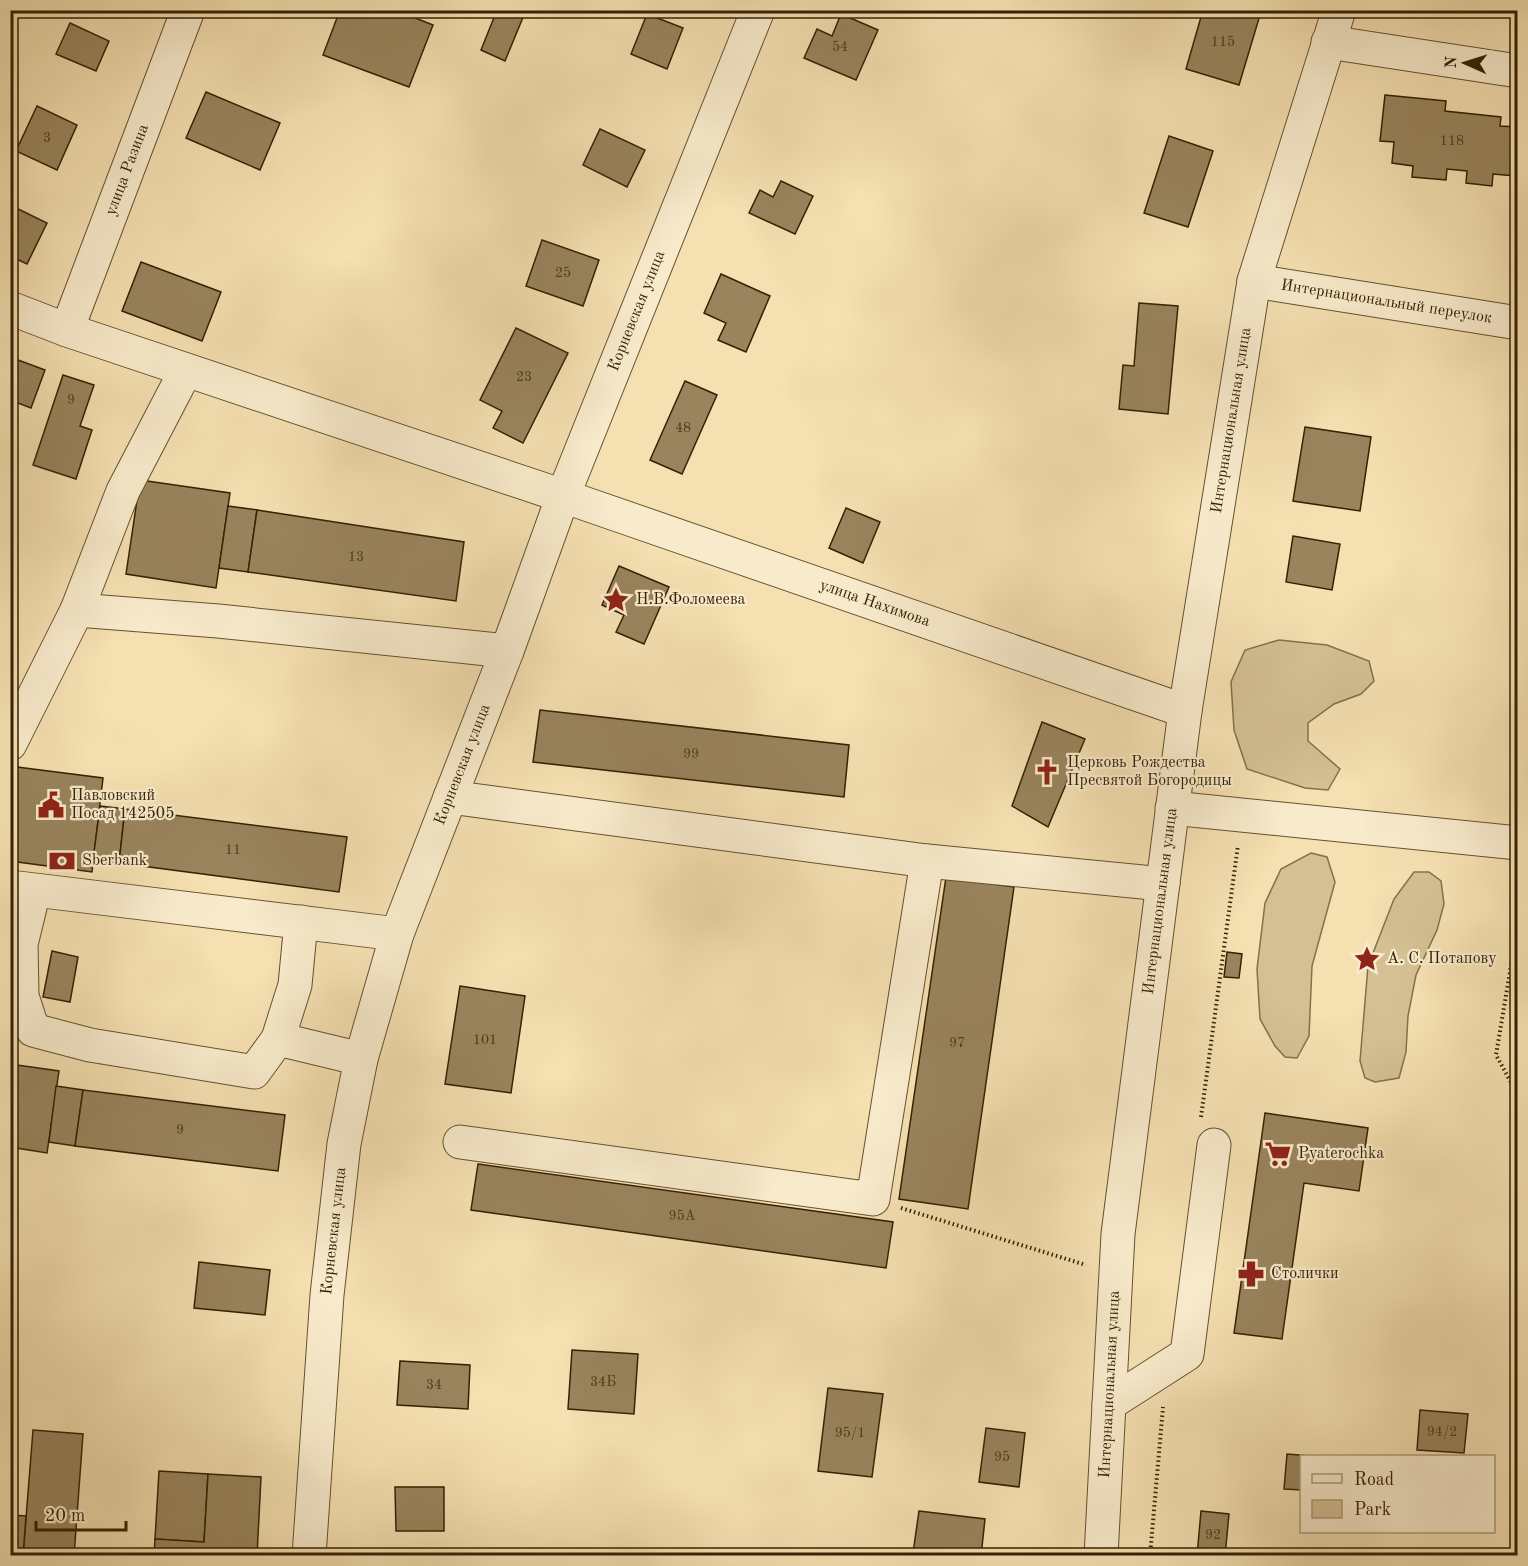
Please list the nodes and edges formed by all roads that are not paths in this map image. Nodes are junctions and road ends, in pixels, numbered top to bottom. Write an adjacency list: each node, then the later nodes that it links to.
1 (188, 10): 9 (street, улица Разина)
2 (758, 10): 11 (street, Корневская улица)
3 (1339, 10): 4 (street, Интернациональная улица)
4 (1328, 42): 5 (street); 6 (street, Интернациональная улица)
5 (1518, 71)
6 (1254, 281): 8 (street, Интернациональный переулок); 14 (street, Интернациональная улица)
7 (10, 308): 9 (street)
8 (1518, 323)
9 (67, 330): 10 (street, улица Нахимова)
10 (186, 370): 11 (street, улица Нахимова); 12 (street)
11 (563, 496): 13 (street, Корневская улица); 14 (street, улица Нахимова)
12 (77, 610): 13 (street); 15 (street)
13 (507, 651): 16 (street, Корневская улица)
14 (1185, 711): 17 (street, Интернациональная улица)
15 (10, 744)
16 (450, 797): 19 (street); 23 (street, Корневская улица)
17 (1172, 808): 18 (street); 20 (street, Интернациональная улица)
18 (1518, 843)
19 (927, 861): 20 (street); 26 (street)
20 (1163, 884): 28 (street, Интернациональная улица)
21 (22, 889): 22 (street); 24 (street)
22 (301, 922): 23 (street); 24 (street)
23 (397, 934): 25 (street, Корневская улица)
24 (278, 1039): 25 (street)
25 (361, 1059): 29 (street, Корневская улица)
26 (460, 1142)
27 (1214, 1145): 28 (street)
28 (1109, 1404): 30 (street, Интернациональная улица)
29 (309, 1556)
30 (1101, 1556)

